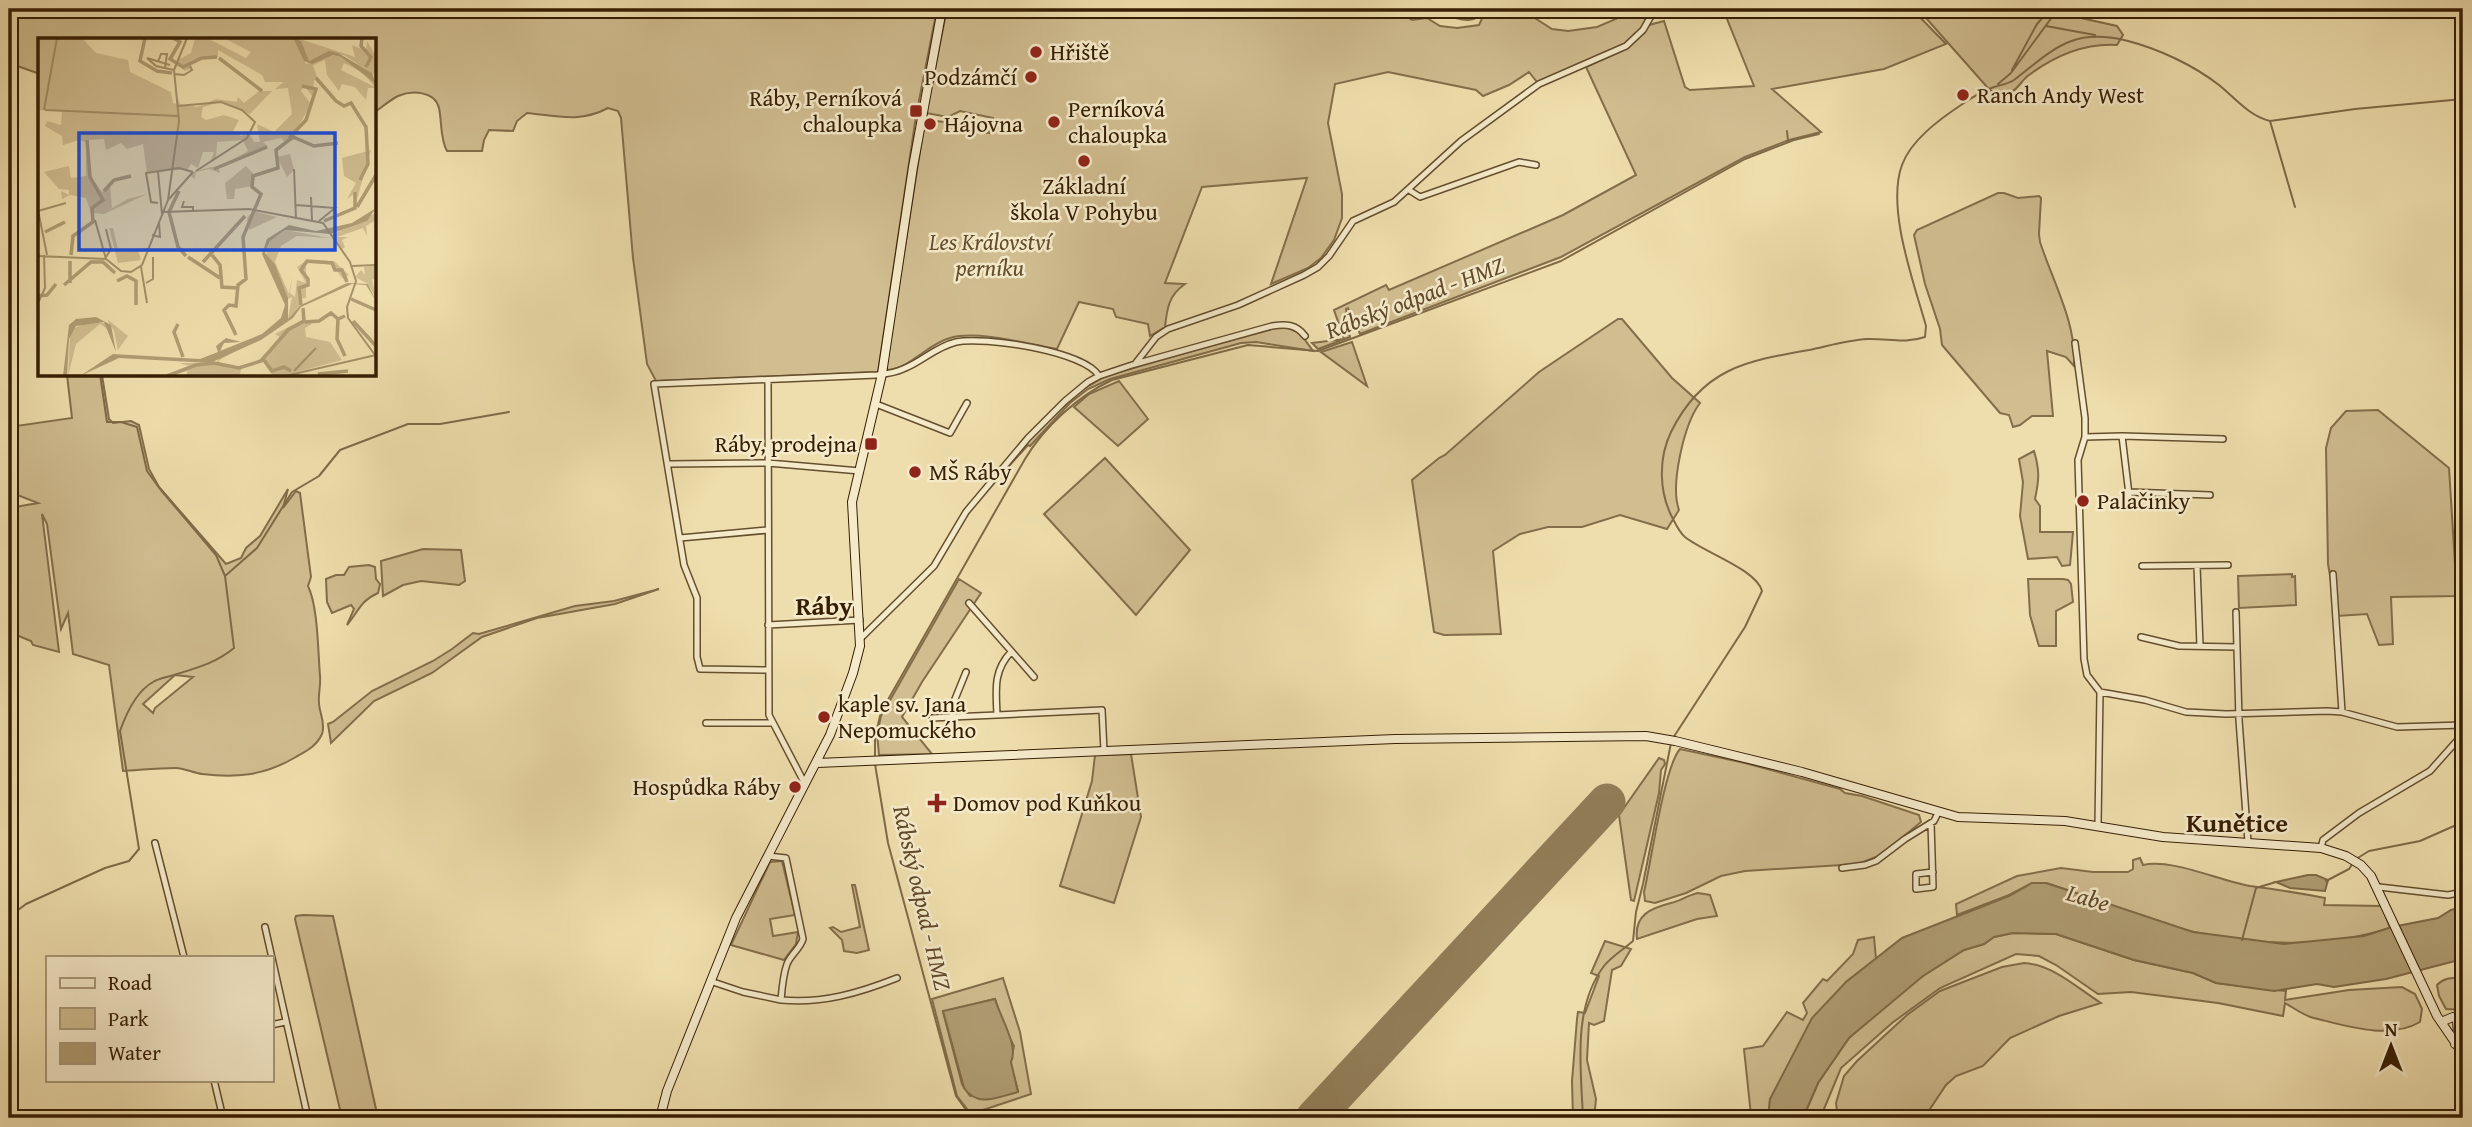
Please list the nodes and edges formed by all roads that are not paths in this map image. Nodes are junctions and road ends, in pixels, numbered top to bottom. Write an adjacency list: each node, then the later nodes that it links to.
1 (942, 9): 8 (street)
2 (1655, 9): 4 (street)
3 (1536, 165): 4 (street)
4 (1409, 190): 7 (street)
5 (1305, 336): 7 (street)
6 (2075, 343): 14 (street)
7 (1135, 364): 9 (street)
8 (882, 374): 9 (street); 10 (street); 12 (street)
9 (1099, 376): 33 (street)
10 (768, 380): 16 (street); 17 (street)
11 (967, 403): 12 (street)
12 (876, 404): 18 (street)
13 (2122, 436): 14 (street); 15 (street); 19 (street)
14 (2085, 437): 40 (street)
15 (2222, 439)
16 (768, 463): 17 (street); 18 (street); 22 (street)
17 (668, 464): 23 (street)
18 (860, 471): 30 (street)
19 (2129, 492): 20 (street); 21 (street)
20 (2210, 495)
21 (2130, 503)
22 (768, 530): 23 (street); 31 (street)
23 (680, 538): 37 (street)
24 (2228, 565): 26 (street)
25 (2142, 566): 26 (street)
26 (2197, 566): 34 (street)
27 (2333, 574): 41 (street)
28 (969, 603): 36 (street)
29 (2236, 612): 35 (street)
30 (860, 620): 31 (street); 33 (street)
31 (768, 625): 37 (street)
32 (2141, 637): 34 (street)
33 (861, 638): 51 (street)
34 (2200, 646): 35 (street)
35 (2237, 647): 42 (street)
36 (1011, 652): 39 (street); 43 (street)
37 (768, 670): 47 (street)
38 (966, 672): 44 (street)
39 (1034, 677)
40 (2100, 691): 42 (street); 55 (street)
41 (2342, 712): 42 (street); 48 (street)
42 (2239, 713): 56 (street)
43 (998, 715): 44 (street); 50 (street)
44 (952, 717): 45 (street)
45 (932, 718)
46 (706, 723): 47 (street)
47 (772, 723): 52 (street)
48 (2463, 725)
49 (2463, 734): 58 (street)
50 (1104, 751): 51 (street); 53 (street)
51 (817, 763): 52 (street)
52 (806, 785): 59 (street)
53 (1938, 813): 54 (street); 55 (street)
54 (1931, 823): 60 (street); 61 (street)
55 (2098, 825): 56 (street)
56 (2248, 842): 58 (street)
57 (155, 843): 65 (street)
58 (2321, 848): 62 (street)
59 (768, 856): 69 (street); 70 (street)
60 (1842, 868)
61 (1933, 872)
62 (2379, 887): 63 (street); 72 (street)
63 (2463, 892)
64 (265, 927): 66 (street)
65 (184, 956)
66 (271, 956)
67 (273, 965): 71 (street)
68 (897, 978): 70 (street)
69 (710, 981): 70 (street); 79 (street)
70 (781, 1000)
71 (285, 1022): 73 (street); 78 (street)
72 (2441, 1022): 74 (street); 74 (street)
73 (273, 1025)
74 (2455, 1044): 75 (street)
75 (2463, 1054)
76 (214, 1082): 77 (street)
77 (223, 1118)
78 (308, 1118)
79 (660, 1118)

